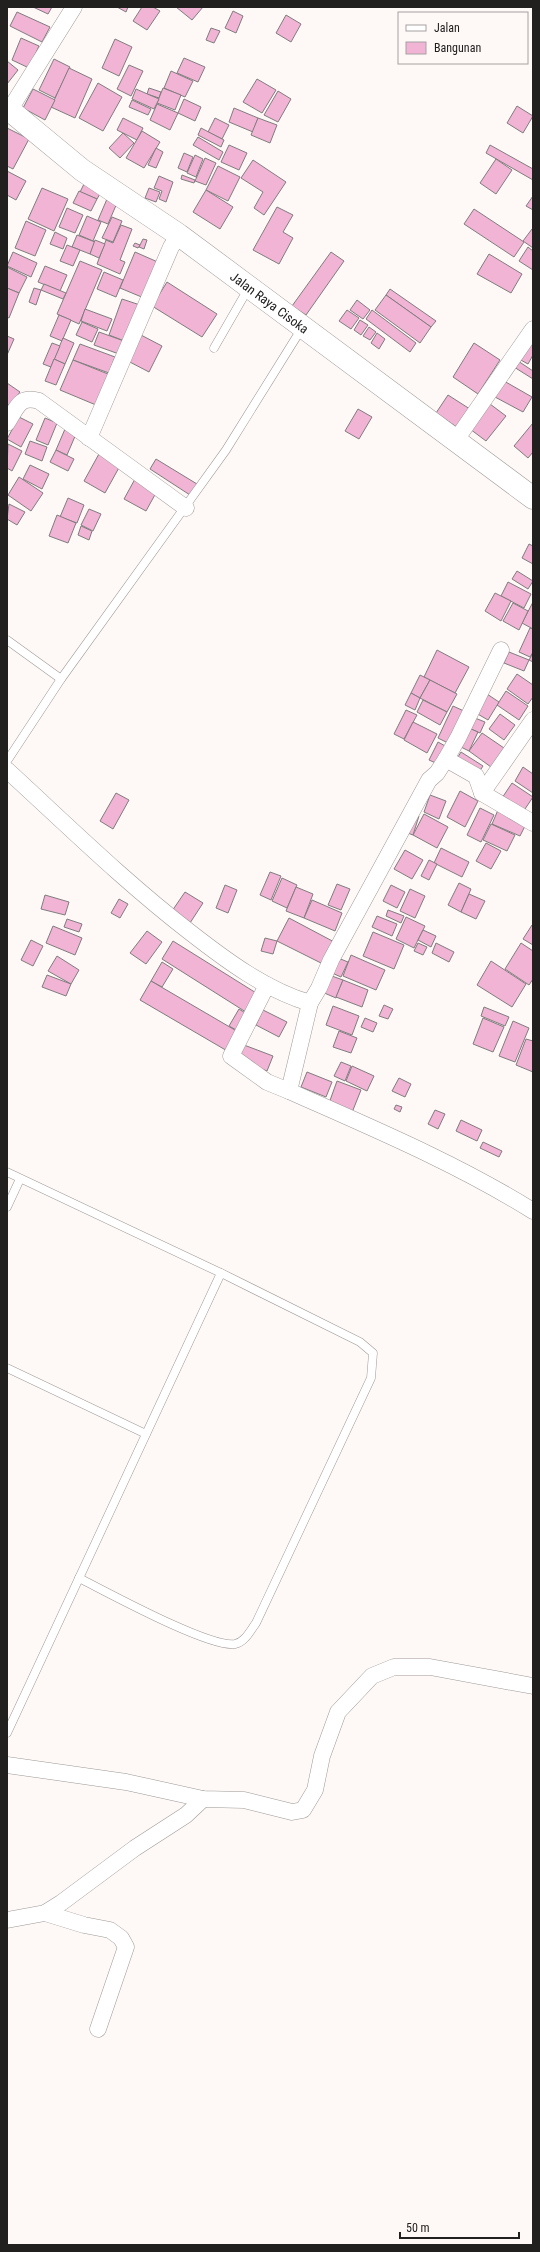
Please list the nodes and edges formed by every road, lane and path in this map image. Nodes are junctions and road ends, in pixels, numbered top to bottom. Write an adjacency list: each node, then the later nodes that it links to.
1 (74, 7): 2 (street)
2 (8, 110): 3 (street, Jalan Raya Cisoka)
3 (179, 235): 4 (street, Jalan Raya Cisoka); 9 (street)
4 (250, 286): 5 (street, Jalan Raya Cisoka); 7 (lane)
5 (302, 328): 10 (street, Jalan Raya Cisoka); 12 (lane)
6 (533, 329): 10 (street)
7 (214, 348)
8 (7, 423): 9 (street)
9 (89, 438): 12 (street)
10 (456, 440): 11 (street, Jalan Raya Cisoka)
11 (533, 498)
12 (186, 508): 15 (lane)
13 (7, 640): 15 (lane)
14 (501, 650): 17 (street)
15 (61, 679): 18 (lane)
16 (533, 720): 20 (street)
17 (446, 759): 20 (street); 23 (street)
18 (7, 761)
19 (7, 770): 22 (street)
20 (482, 793): 21 (street)
21 (533, 823)
22 (267, 986): 23 (street); 24 (street)
23 (310, 1003): 24 (street)
24 (289, 1091): 28 (street)
25 (7, 1172): 26 (lane)
26 (20, 1178): 27 (lane); 29 (lane)
27 (7, 1207)
28 (533, 1211)
29 (221, 1273): 31 (lane); 32 (lane)
30 (7, 1368): 31 (lane)
31 (146, 1434): 32 (lane)
32 (79, 1578): 34 (lane)
33 (533, 1686): 36 (street)
34 (7, 1733)
35 (7, 1765): 36 (street)
36 (203, 1799): 37 (street)
37 (45, 1913): 38 (street); 39 (street)
38 (7, 1920)
39 (98, 2030)

